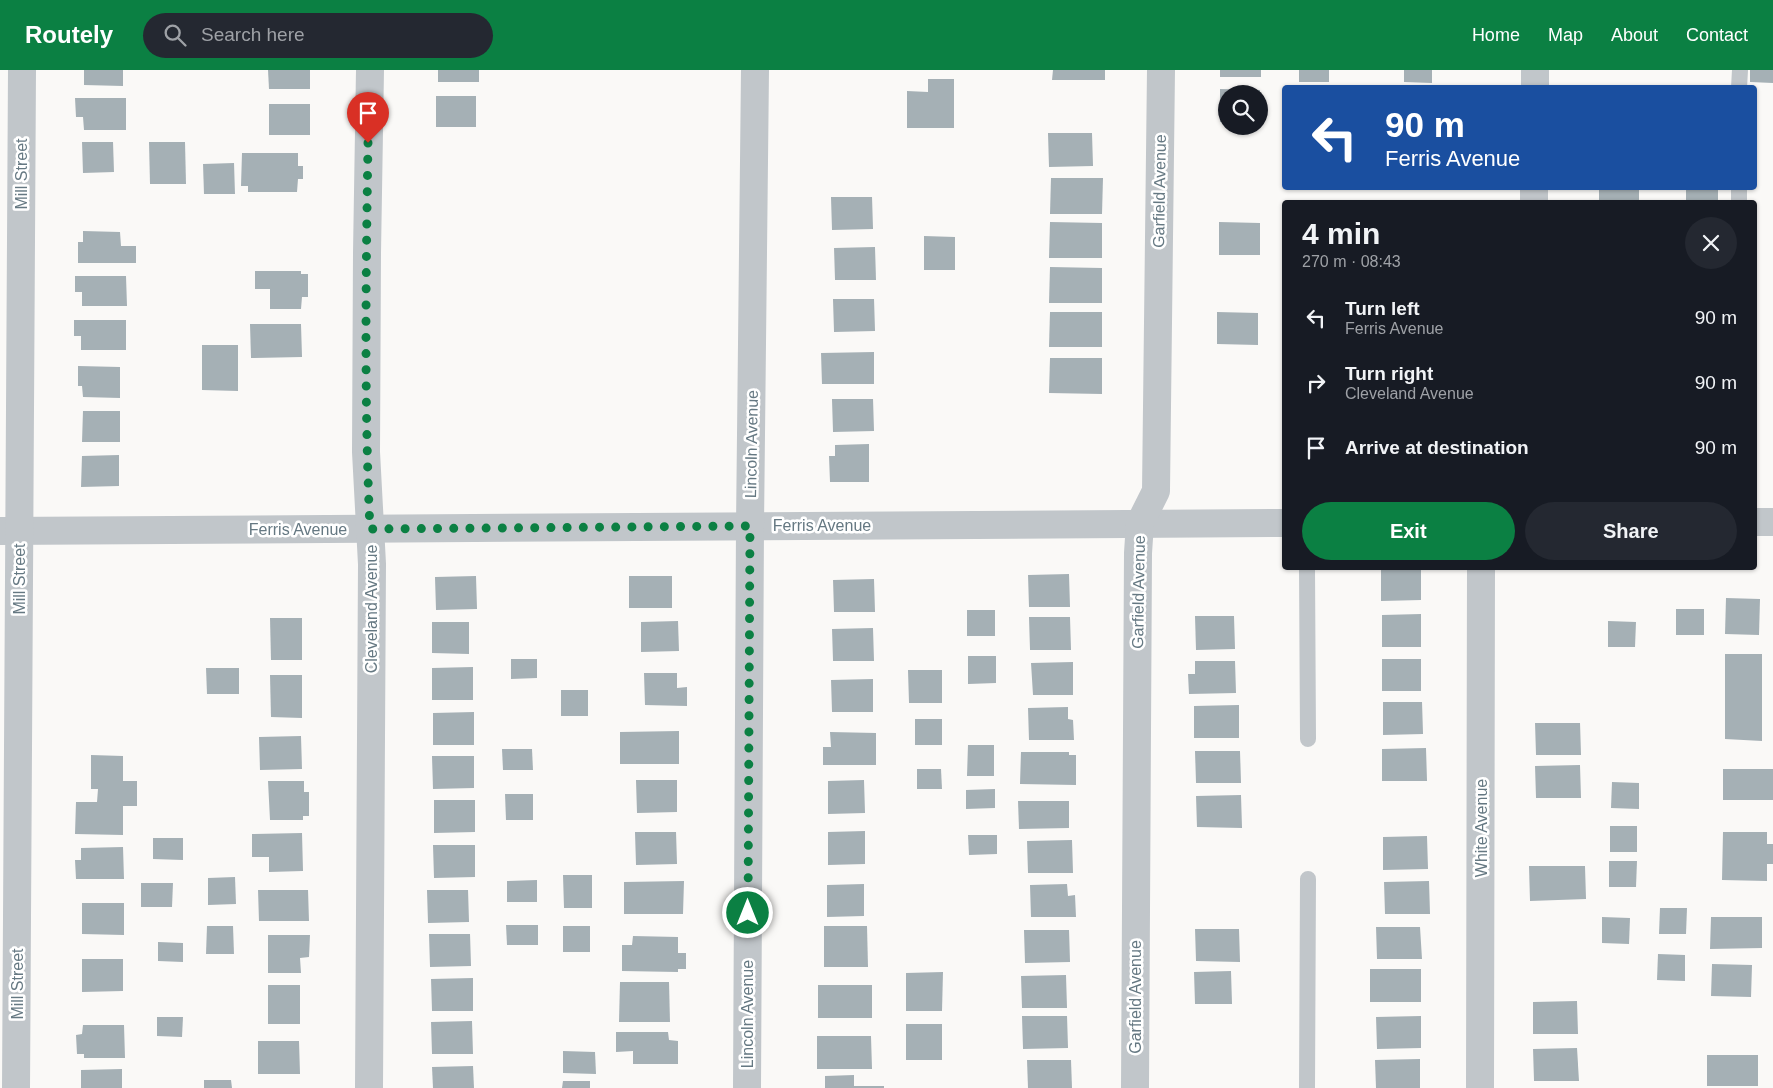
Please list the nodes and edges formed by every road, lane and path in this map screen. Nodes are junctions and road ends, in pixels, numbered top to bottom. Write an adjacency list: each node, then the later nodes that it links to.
1 (22, 70): 15 (street, Mill Street)
2 (370, 70): 14 (street, Cleveland Avenue)
3 (755, 70): 13 (street, Lincoln Avenue)
4 (1161, 70): 12 (street, Garfield Avenue)
5 (1535, 70): 7 (street)
6 (1740, 70): 8 (lane)
7 (1535, 85)
8 (1740, 85)
9 (1282, 522): 12 (street, Ferris Avenue)
10 (1757, 522): 11 (street)
11 (1773, 522)
12 (1140, 523): 13 (street, Ferris Avenue); 23 (street, Garfield Avenue)
13 (750, 526): 14 (street, Ferris Avenue); 22 (street, Lincoln Avenue)
14 (370, 529): 15 (street, Ferris Avenue); 21 (street, Cleveland Avenue)
15 (10, 531): 20 (street, Mill Street)
16 (1307, 570): 18 (lane)
17 (1481, 570): 25 (street, White Avenue)
18 (1308, 739)
19 (1308, 879): 24 (lane)
20 (16, 1088)
21 (368, 1088)
22 (747, 1088)
23 (1135, 1088)
24 (1307, 1088)
25 (1480, 1088)

